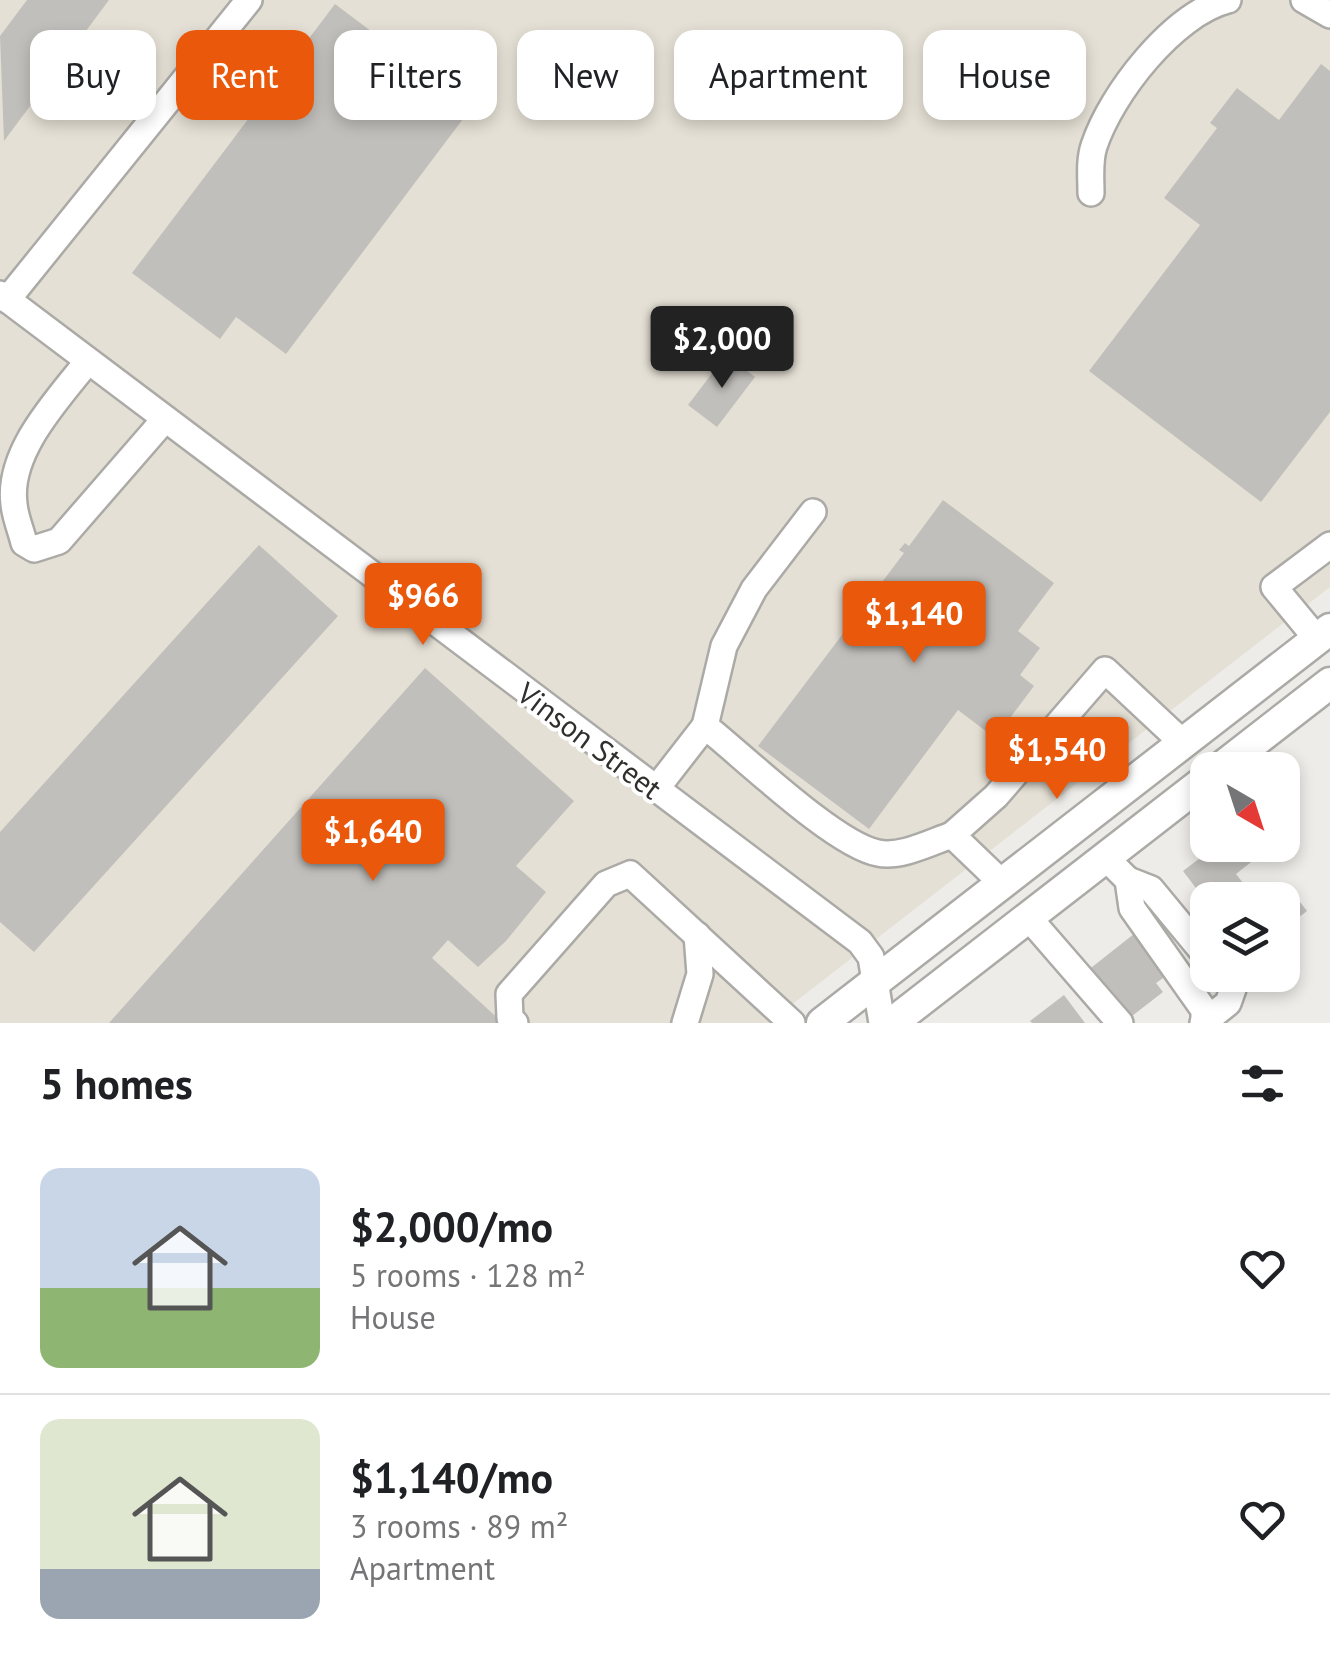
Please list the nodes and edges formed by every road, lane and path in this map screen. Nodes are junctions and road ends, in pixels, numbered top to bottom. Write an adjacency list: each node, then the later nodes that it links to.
1 (249, 0): 6 (street)
2 (1228, 0): 5 (street)
3 (1304, 0): 4 (street)
4 (1330, 15)
5 (1091, 194)
6 (4, 297): 7 (street, Vinson Street)
7 (88, 361): 8 (street, Vinson Street); 8 (street)
8 (165, 419): 16 (street, Vinson Street)
9 (813, 512): 13 (street)
10 (1330, 545): 11 (street)
11 (1315, 640): 12 (street); 14 (main road)
12 (1328, 688): 15 (main road)
13 (705, 726): 16 (street); 18 (street)
14 (1183, 742): 18 (street); 21 (main road)
15 (1242, 752)
16 (656, 789): 25 (street, Vinson Street)
17 (1190, 792): 19 (main road)
18 (952, 834): 21 (street)
19 (1106, 857): 20 (street); 22 (main road)
20 (1128, 880): 24 (street); 34 (street)
21 (1002, 884): 25 (main road)
22 (1028, 917): 32 (main road); 33 (street)
23 (697, 935): 27 (street); 28 (street); 29 (street)
24 (1190, 937)
25 (877, 980): 30 (main road); 31 (street)
26 (1232, 992): 34 (street)
27 (515, 1023)
28 (685, 1023)
29 (792, 1023)
30 (822, 1023)
31 (882, 1023)
32 (892, 1023)
33 (1120, 1023)
34 (1204, 1023)

